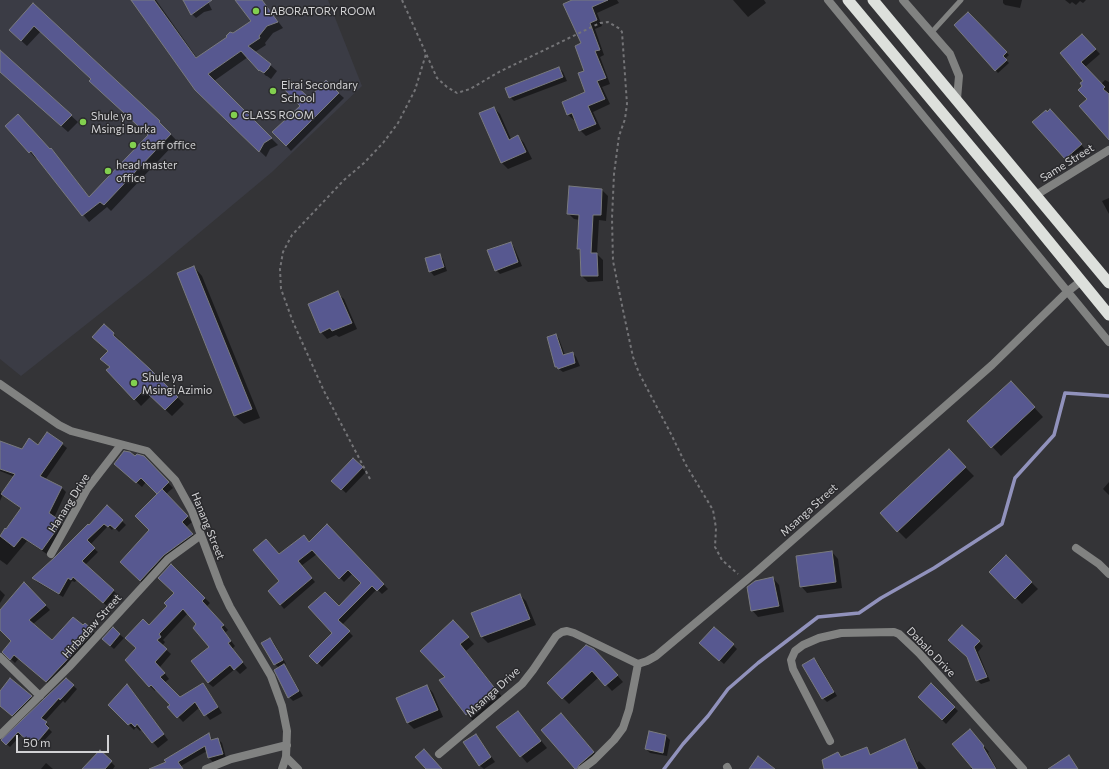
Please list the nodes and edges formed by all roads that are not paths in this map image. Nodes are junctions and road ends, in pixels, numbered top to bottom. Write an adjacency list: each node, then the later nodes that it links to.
1 (828, 0): 12 (street)
2 (848, 0): 10 (highway)
3 (873, 0): 7 (highway)
4 (903, 0): 6 (street)
5 (961, 0): 6 (lane)
6 (932, 33): 7 (street)
7 (957, 99): 9 (highway)
8 (1109, 150): 9 (street, Same Street)
9 (1036, 195): 11 (highway)
10 (1081, 281): 12 (street, Msanga Street); 13 (highway)
11 (1109, 283)
12 (1067, 292): 14 (street); 22 (street, Msanga Street)
13 (1109, 315)
14 (1109, 342)
15 (0, 384): 16 (street, Hanang Street)
16 (122, 445): 17 (street, Hanang Street); 19 (street, Hanang Drive)
17 (201, 535): 23 (street, Hirbadaw Street); 26 (street, Hanang Street)
18 (1076, 548): 20 (street)
19 (51, 554)
20 (1109, 574)
21 (0, 657): 23 (street)
22 (638, 664): 27 (street, Msanga Drive); 32 (street)
23 (40, 696): 24 (street, Hirbadaw Street)
24 (0, 735)
25 (830, 741): 33 (street, Dabalo Drive)
26 (287, 745): 28 (street, Hanang Street); 29 (street)
27 (439, 754)
28 (286, 757): 30 (street, Hanang Street); 31 (street)
29 (206, 769)
30 (282, 769)
31 (298, 769)
32 (582, 769)
33 (1023, 769)

